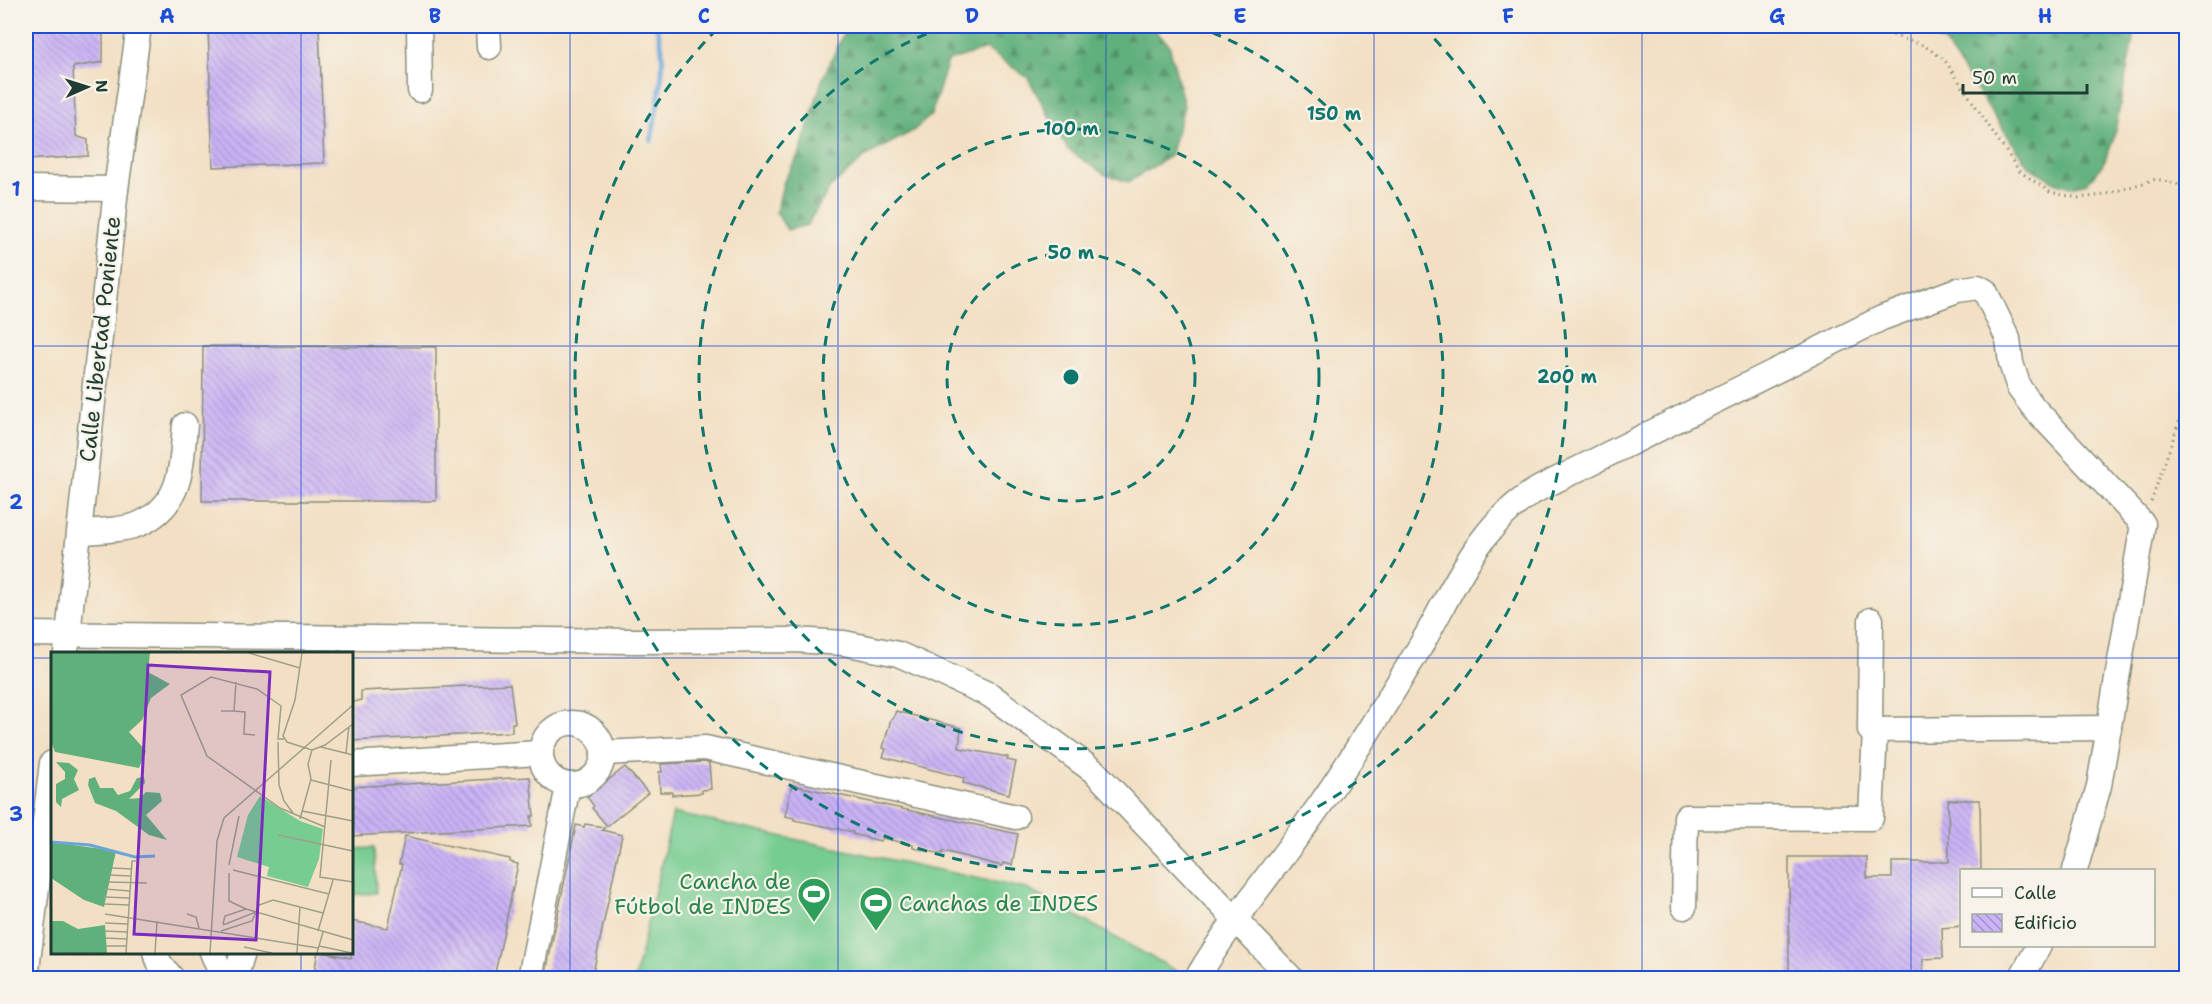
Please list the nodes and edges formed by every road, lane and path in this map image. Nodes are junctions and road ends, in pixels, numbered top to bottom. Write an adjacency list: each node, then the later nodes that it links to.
1 (139, 26): 6 (street, Calle Libertad Poniente)
2 (419, 26): 4 (street)
3 (1864, 26): 7 (path)
4 (420, 90)
5 (26, 188): 6 (street)
6 (116, 189): 11 (street, Calle Libertad Poniente)
7 (2187, 196)
8 (2187, 402): 10 (path)
9 (184, 425): 11 (street)
10 (2143, 524): 15 (street); 25 (street)
11 (80, 533): 14 (street, Calle Libertad Poniente)
12 (1870, 620): 16 (street)
13 (26, 634): 14 (street)
14 (67, 644): 25 (street)
15 (2109, 728): 16 (street); 23 (street)
16 (1875, 730): 24 (street)
17 (540, 753): 18 (street); 19 (street); 21 (street)
18 (603, 753): 21 (street); 22 (street)
19 (352, 764)
20 (51, 771): 30 (street)
21 (568, 786): 34 (street)
22 (1016, 817)
23 (2075, 869)
24 (1684, 907)
25 (1237, 920): 35 (street); 36 (street)
26 (2038, 947): 37 (street)
27 (155, 953): 31 (street)
28 (213, 953): 32 (street)
29 (242, 953): 33 (street)
30 (26, 978)
31 (172, 978)
32 (223, 978)
33 (235, 978)
34 (530, 978)
35 (1197, 978)
36 (1291, 978)
37 (2021, 978)

